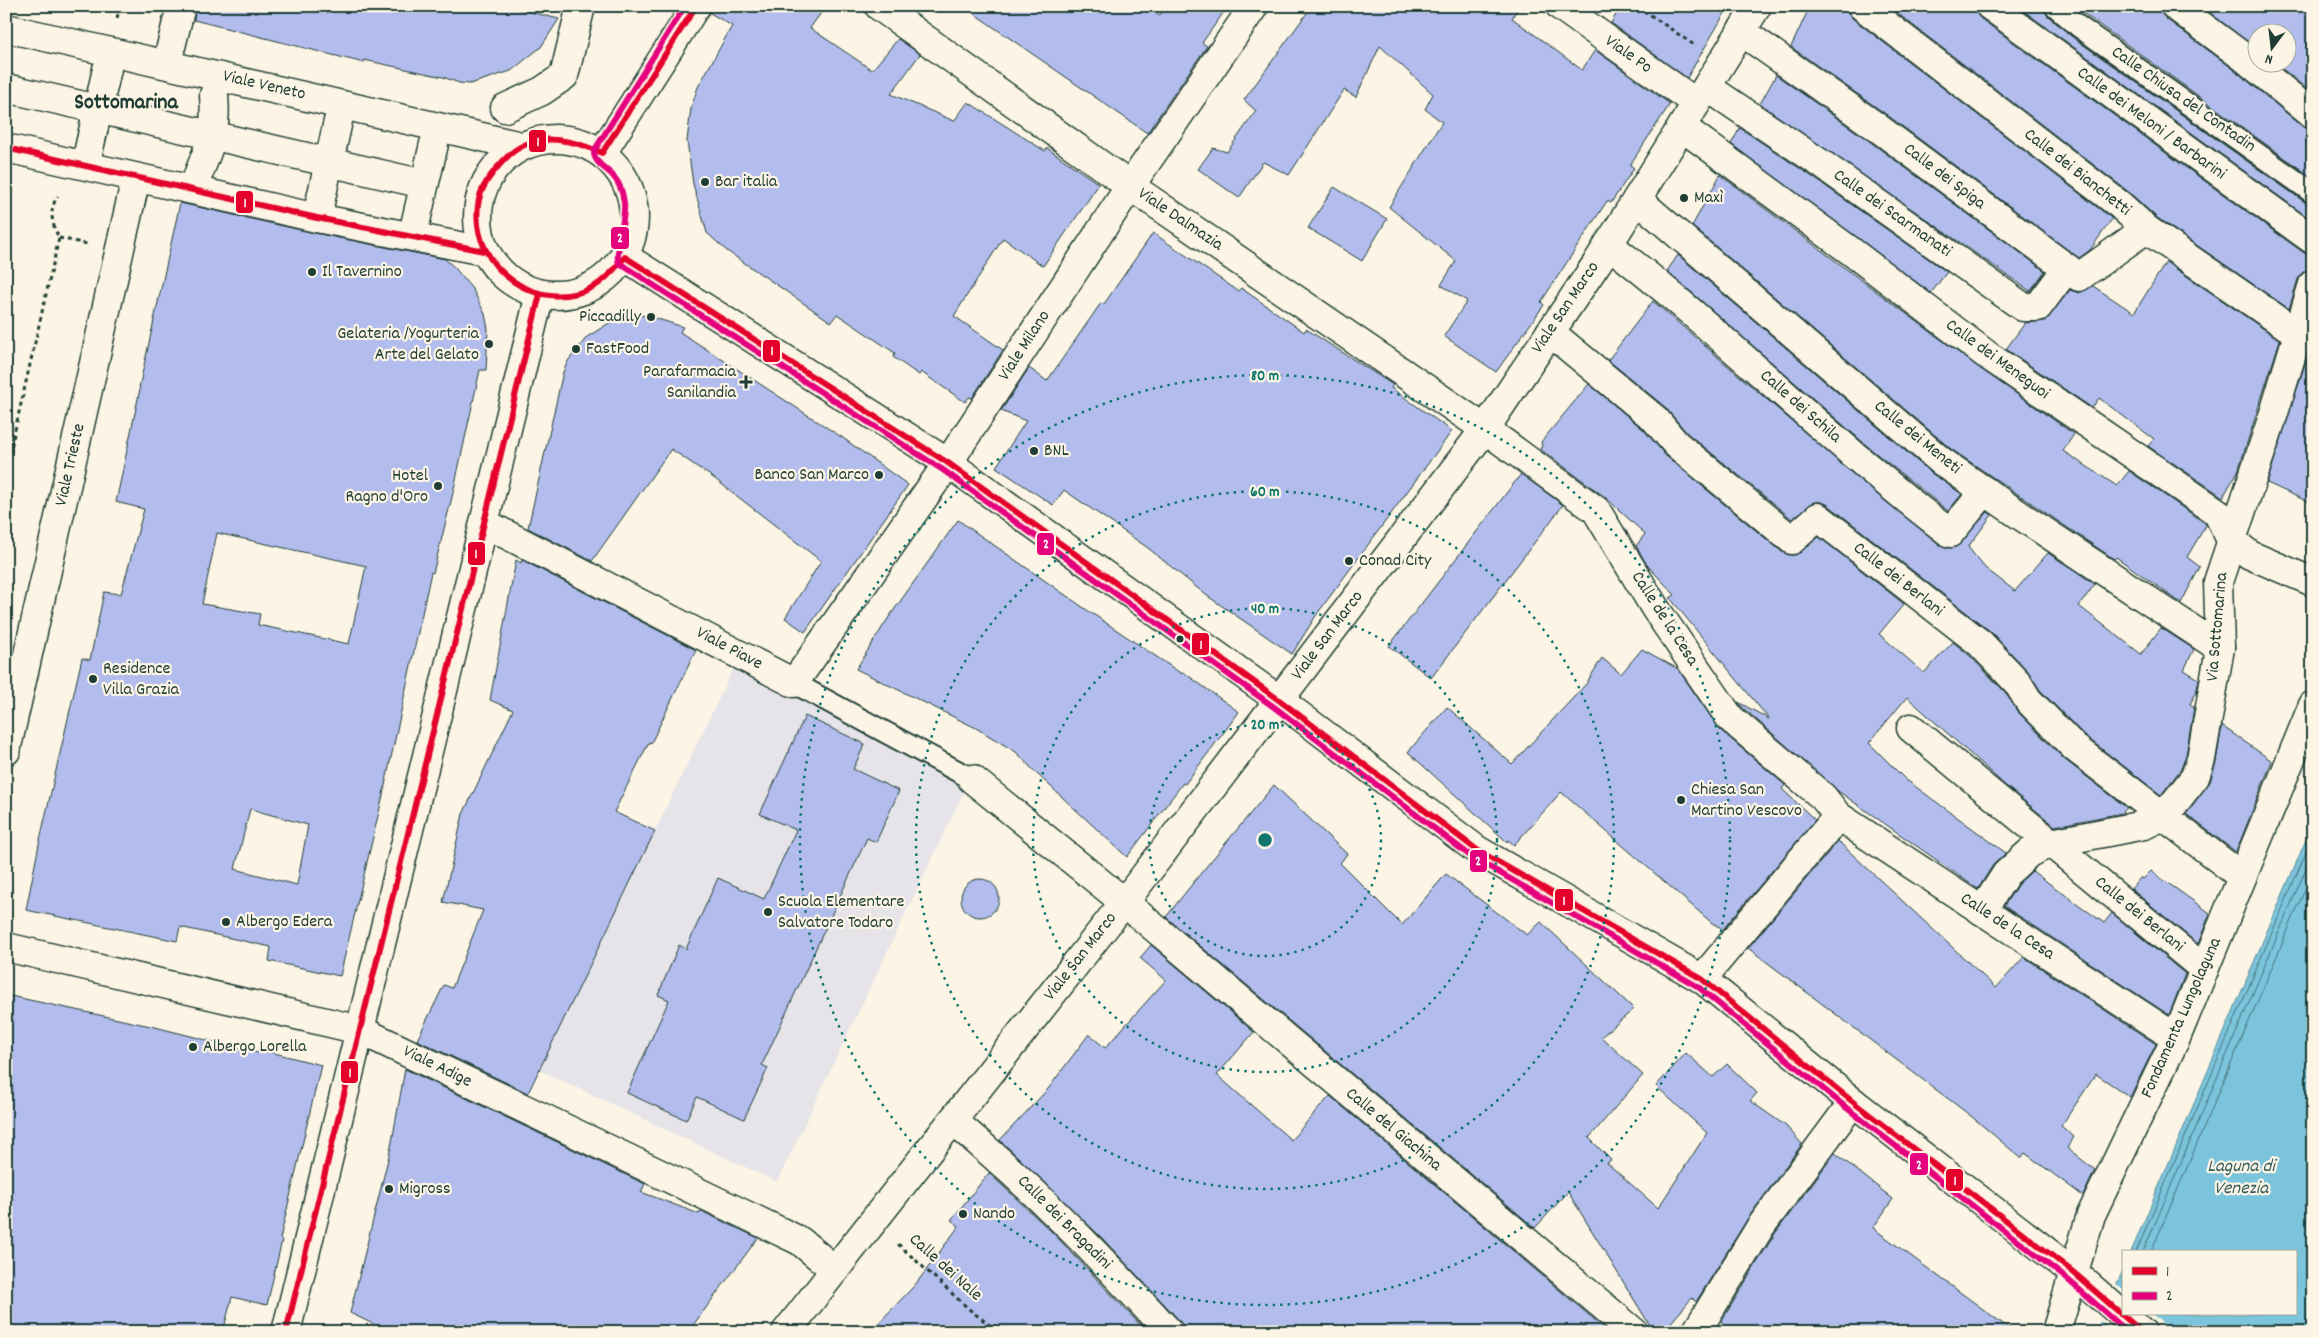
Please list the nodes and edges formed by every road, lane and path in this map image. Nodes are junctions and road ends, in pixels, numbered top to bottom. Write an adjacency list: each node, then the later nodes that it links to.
1 (181, 6): 16 (street)
2 (581, 6): 21 (street)
3 (696, 6): 31 (street)
4 (879, 6): 36 (street, Viale Dalmazia)
5 (1254, 6): 36 (street, Viale Milano)
6 (1560, 6): 20 (street, Viale Po)
7 (1637, 6): 15 (path)
8 (1757, 6): 14 (street, Viale San Marco)
9 (1862, 6): 42 (street, Calle dei Bianchetti)
10 (1990, 6): 44 (street, Calle dei Meloni / Barbarini)
11 (2055, 6): 38 (lane, Calle Chiusa del Contadin)
12 (2175, 6): 23 (street)
13 (6, 28): 16 (street, Viale Veneto)
14 (1741, 31): 20 (street, Viale San Marco); 49 (street, Calle dei Spiga)
15 (1696, 47)
16 (167, 63): 28 (street, Viale Veneto)
17 (107, 69): 22 (street)
18 (6, 88): 22 (street)
19 (214, 95): 26 (street)
20 (1702, 95): 25 (street, Viale San Marco); 49 (street, Calle dei Scarmanati)
21 (505, 108)
22 (98, 109): 26 (street); 30 (street)
23 (2313, 115)
24 (338, 121): 32 (street)
25 (1682, 127): 39 (street, Viale San Marco); 59 (street, Calle dei Meneguoi)
26 (213, 137): 32 (street); 33 (street)
27 (434, 144): 35 (street)
28 (521, 146): 31 (street); 47 (street)
29 (6, 148): 34 (street)
30 (89, 149)
31 (602, 153): 48 (street)
32 (329, 162): 35 (street); 40 (street)
33 (198, 175)
34 (136, 178): 47 (street); 66 (street, Viale Trieste)
35 (424, 184): 41 (street)
36 (1130, 186): 54 (street, Viale Dalmazia); 55 (street, Viale Milano)
37 (60, 192): 43 (path)
38 (2313, 193)
39 (1637, 198): 45 (street, Viale San Marco); 57 (street, Calle dei Meneti)
40 (320, 203)
41 (415, 225)
42 (2146, 229): 49 (street, Calle dei Spiga); 53 (street, Calle dei Bianchetti)
43 (59, 238): 46 (path); 56 (path)
44 (2313, 240)
45 (1608, 244): 52 (street, Viale San Marco); 57 (street, Calle dei Schila)
46 (94, 245)
47 (484, 251): 51 (street)
48 (624, 257): 51 (street); 55 (street)
49 (2067, 268)
50 (2313, 284): 53 (street, Via Sottomarina)
51 (540, 294): 58 (street)
52 (1550, 332): 54 (street, Viale San Marco); 68 (street, Calle dei Berlani)
53 (2297, 333): 59 (street, Via Sottomarina)
54 (1485, 429): 63 (street, Viale San Marco); 69 (street, Calle de la Cesa)
55 (948, 463): 62 (street, Viale Milano); 63 (street)
56 (6, 469)
57 (1985, 491): 61 (street, Calle dei Meneti)
58 (484, 523): 62 (street, Viale Piave); 77 (street)
59 (2230, 540): 60 (street, Calle dei Meneguoi); 61 (street, Via Sottomarina)
60 (2313, 582)
61 (2220, 648): 68 (street, Via Sottomarina)
62 (794, 683): 67 (lane, Viale Piave)
63 (1279, 700): 72 (street, Viale San Marco); 76 (street)
64 (2313, 705): 71 (street, Fondamenta Lungolaguna)
65 (1911, 728): 70 (street, Calle dei Berlani)
66 (6, 751)
67 (972, 779): 72 (street, Calle del Giachina)
68 (2165, 815): 70 (street, Via Sottomarina); 71 (street, Calle dei Berlani)
69 (1838, 816): 73 (street, Calle de la Cesa); 76 (street)
70 (2051, 843): 73 (street, Via Sottomarina); 75 (street, Calle dei Berlani)
71 (2242, 877): 75 (street, Fondamenta Lungolaguna)
72 (1125, 901): 80 (street, Viale San Marco); 90 (street, Calle del Giachina)
73 (1982, 911): 78 (street, Calle de la Cesa)
74 (6, 947): 77 (street, Viale Adige)
75 (2204, 969): 78 (street, Fondamenta Lungolaguna)
76 (1702, 980): 79 (street)
77 (360, 1030): 82 (street, Viale Adige); 86 (street)
78 (2176, 1038): 83 (street, Fondamenta Lungolaguna)
79 (1853, 1102): 83 (street); 91 (street)
80 (953, 1121): 81 (street, Viale San Marco); 89 (street, Calle dei Bragadini)
81 (873, 1222): 82 (street, Viale San Marco); 88 (path, Calle dei Nale)
82 (835, 1270): 87 (street, Viale San Marco)
83 (2073, 1272): 84 (street); 92 (street, Fondamenta Lungolaguna)
84 (2122, 1314)
85 (2124, 1316): 93 (street)
86 (286, 1332)
87 (786, 1332)
88 (999, 1332)
89 (1169, 1332)
90 (1634, 1332)
91 (1696, 1332)
92 (2056, 1332)
93 (2142, 1332)

